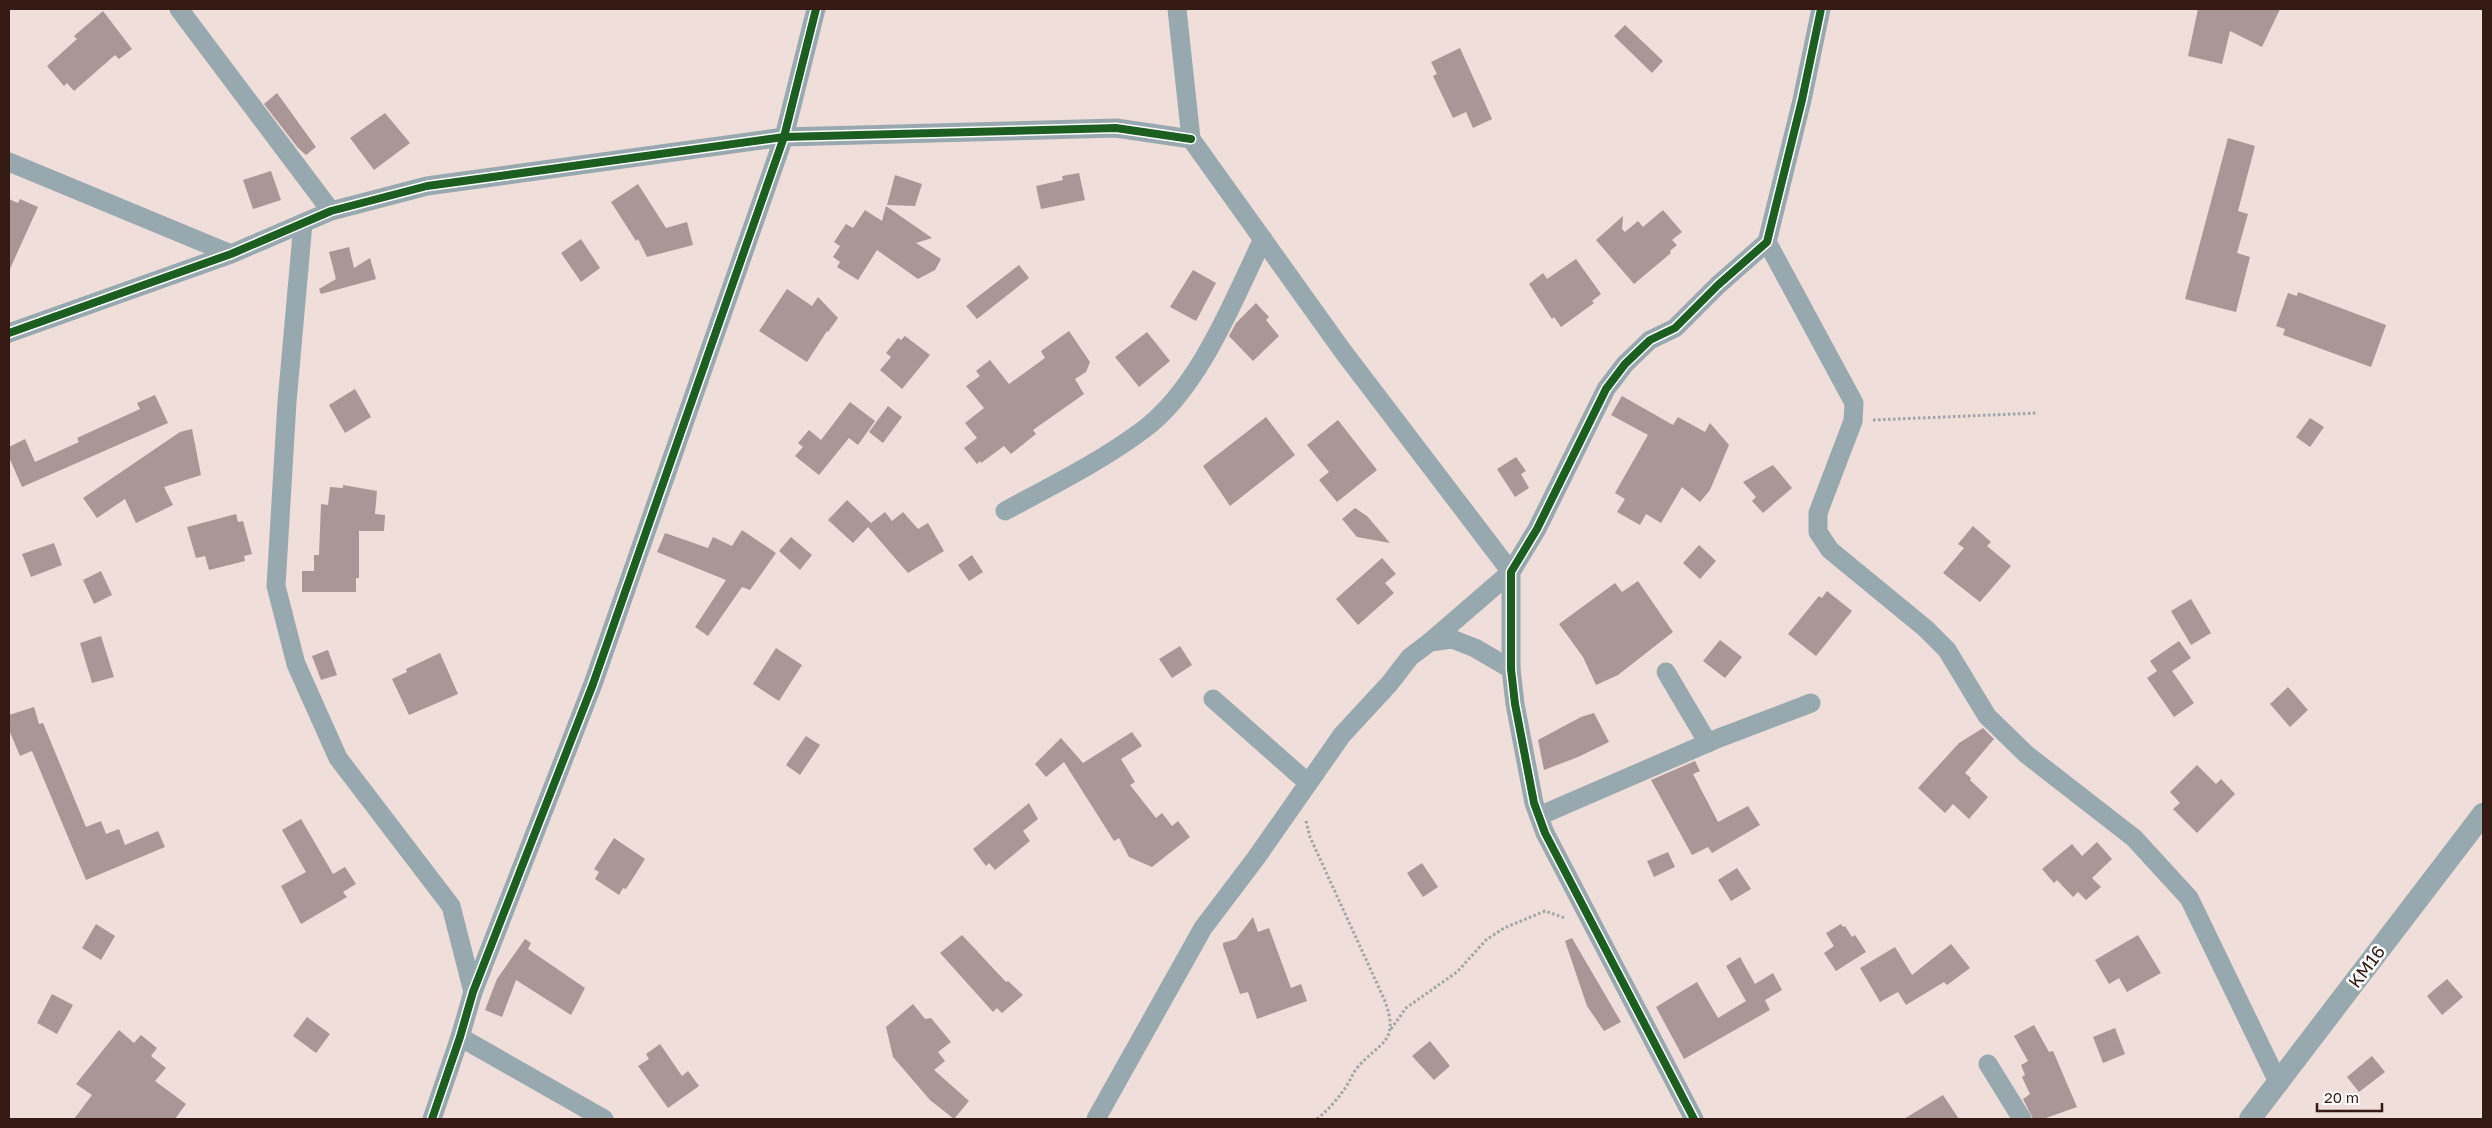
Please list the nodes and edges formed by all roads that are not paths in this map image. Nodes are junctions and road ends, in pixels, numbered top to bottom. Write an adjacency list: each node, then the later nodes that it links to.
1 (179, 9): 8 (street)
2 (816, 9): 5 (street)
3 (1177, 9): 6 (street)
4 (1821, 9): 11 (street)
5 (784, 137): 6 (street); 8 (street); 25 (street)
6 (1191, 139): 10 (street)
7 (9, 162): 12 (street)
8 (331, 211): 9 (street)
9 (303, 223): 12 (street); 25 (street)
10 (1263, 239): 14 (street); 15 (street)
11 (1767, 242): 15 (street); 28 (street)
12 (231, 254): 13 (street)
13 (9, 333)
14 (1005, 511)
15 (1511, 572): 16 (street); 17 (street)
16 (1430, 642): 17 (street); 22 (street)
17 (1511, 669): 24 (street)
18 (1666, 672): 21 (street)
19 (1213, 699): 22 (street)
20 (1811, 703): 21 (street)
21 (1708, 743): 24 (street)
22 (1304, 788): 31 (street)
23 (2483, 814): 28 (street, KM16)
24 (1539, 816): 32 (street)
25 (472, 992): 26 (street)
26 (460, 1037): 29 (street); 30 (street)
27 (1988, 1064): 33 (street)
28 (2279, 1084): 34 (street, KM16)
29 (432, 1119)
30 (604, 1119)
31 (1096, 1119)
32 (1694, 1119)
33 (2022, 1119)
34 (2250, 1119)

